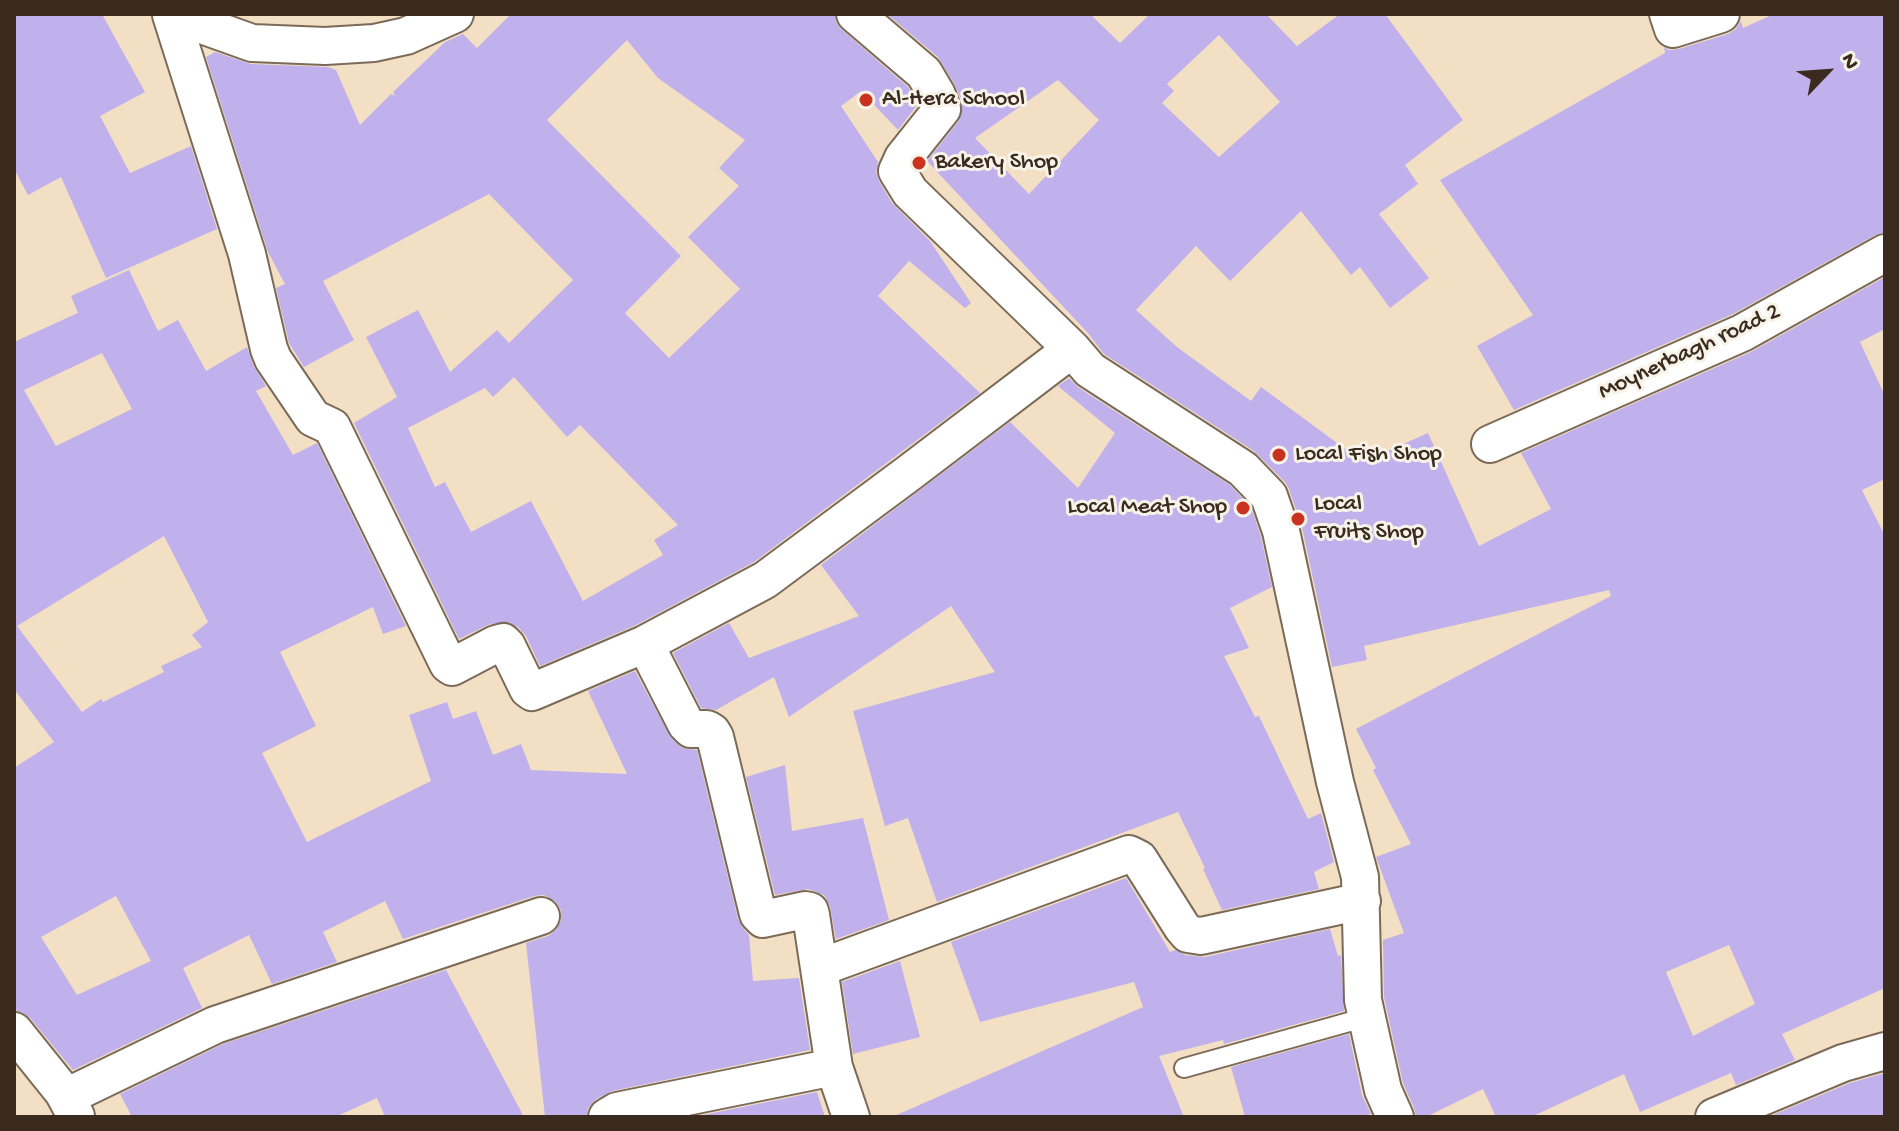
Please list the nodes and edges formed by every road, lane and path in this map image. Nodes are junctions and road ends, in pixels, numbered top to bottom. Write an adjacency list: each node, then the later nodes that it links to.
1 (171, 14): 2 (street); 9 (street)
2 (455, 14)
3 (855, 14): 7 (street)
4 (1668, 14): 5 (street)
5 (1721, 14)
6 (1885, 253): 8 (street, Moynerbagh road 2)
7 (1072, 349): 9 (street); 10 (street)
8 (1490, 444)
9 (645, 644): 12 (street)
10 (1362, 901): 12 (street); 13 (street)
11 (541, 916): 18 (street)
12 (819, 968): 16 (street)
13 (1367, 1017): 17 (lane); 21 (street)
14 (14, 1031): 18 (street)
15 (1885, 1051): 22 (street)
16 (834, 1067): 19 (street); 20 (street)
17 (1184, 1068)
18 (71, 1107)
19 (607, 1117)
20 (851, 1117)
21 (1395, 1117)
22 (1714, 1117)

